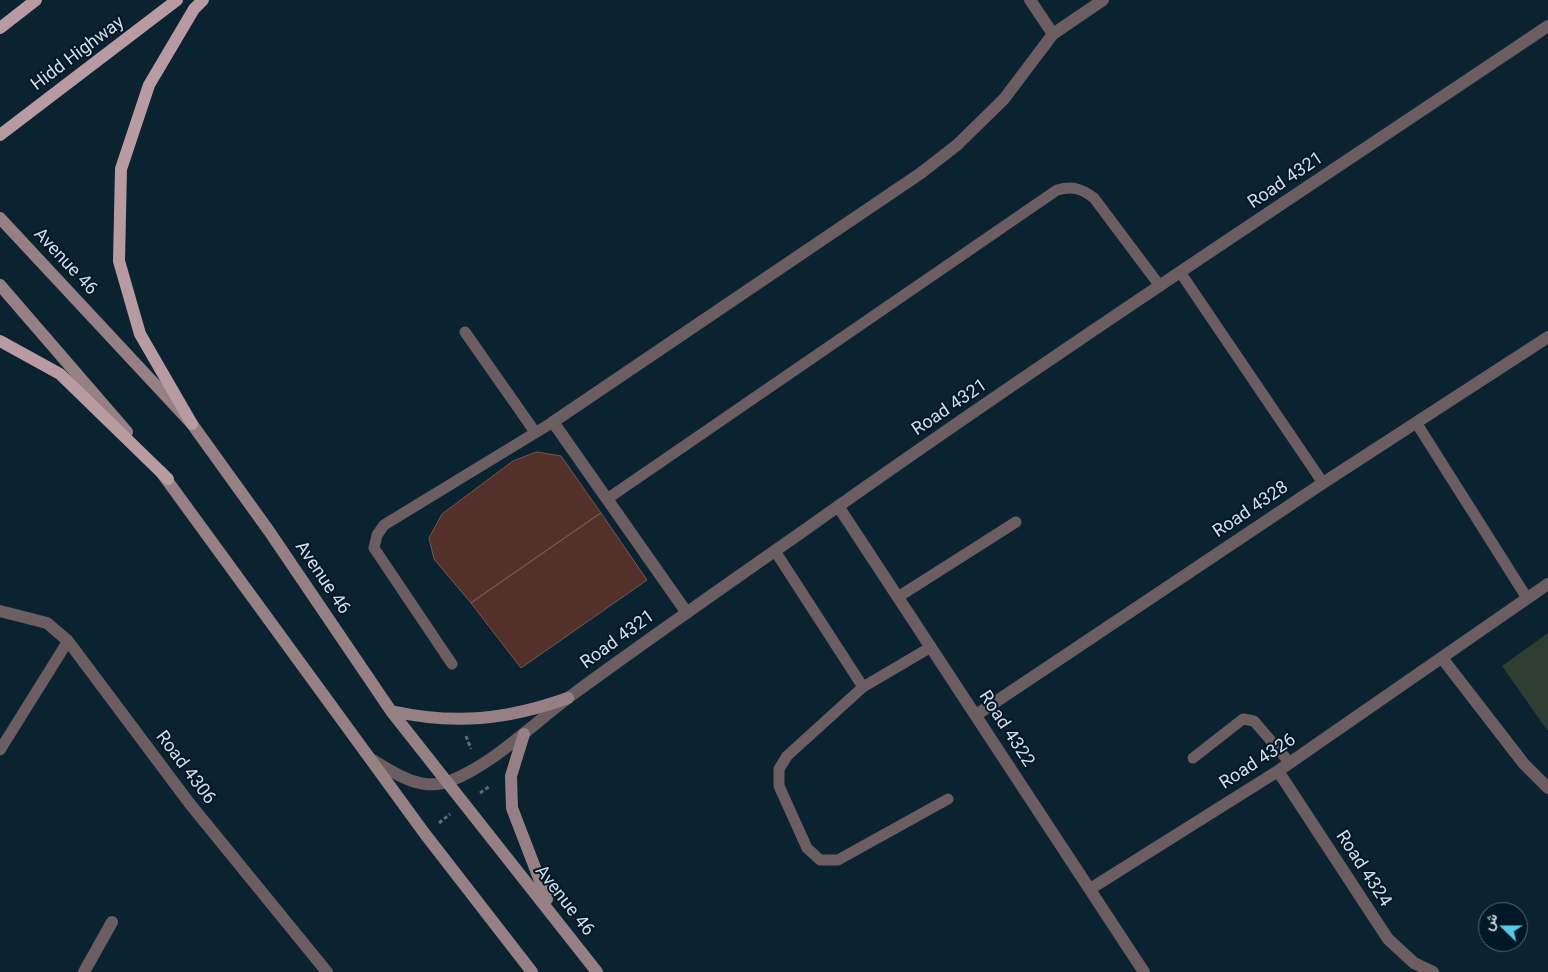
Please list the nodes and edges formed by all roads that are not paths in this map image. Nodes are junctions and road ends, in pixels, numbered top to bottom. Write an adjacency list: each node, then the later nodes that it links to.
1 (36, 0): 6 (main road)
2 (177, 0): 11 (main road, Hidd Highway)
3 (203, 0): 20 (main road)
4 (1030, 0): 10 (street)
5 (1104, 0): 10 (street)
6 (25, 8): 7 (main road); 9 (main road)
7 (0, 15)
8 (1548, 26): 13 (street, Road 4321)
9 (0, 28)
10 (1052, 34): 19 (street)
11 (0, 135)
12 (0, 218): 20 (main road, Avenue 46)
13 (1180, 272): 15 (street, Road 4321); 24 (lane)
14 (0, 285): 23 (main road)
15 (1160, 286): 25 (lane); 26 (street, Road 4321)
16 (465, 332): 22 (lane)
17 (1548, 337): 21 (street, Road 4328)
18 (0, 341): 23 (main road)
19 (553, 422): 22 (lane); 25 (street)
20 (192, 424): 40 (main road, Avenue 46)
21 (1417, 424): 24 (street, Road 4328); 31 (lane)
22 (535, 432): 37 (lane)
23 (168, 480): 45 (main road)
24 (1323, 483): 41 (street, Road 4328)
25 (607, 499): 33 (street)
26 (838, 506): 28 (street, Road 4321); 30 (street, Road 4322)
27 (1016, 522): 30 (lane)
28 (775, 551): 33 (street, Road 4321); 38 (lane)
29 (1548, 584): 31 (street, Road 4326)
30 (898, 597): 35 (street, Road 4322)
31 (1527, 598): 36 (street, Road 4326)
32 (0, 611): 34 (street, Road 4306)
33 (687, 613): 39 (street, Road 4321)
34 (68, 641): 43 (lane); 55 (street, Road 4306)
35 (931, 647): 38 (lane); 41 (street, Road 4322)
36 (1442, 658): 46 (street, Road 4326); 49 (street)
37 (452, 664)
38 (863, 687): 50 (lane)
39 (568, 698): 40 (main road); 42 (street, Road 4321)
40 (391, 711): 48 (main road, Avenue 46)
41 (976, 715): 51 (street, Road 4322)
42 (524, 734): 48 (street, Road 4321); 52 (main road)
43 (0, 750)
44 (1193, 758): 46 (lane)
45 (371, 759): 48 (street, Road 4321); 56 (main road)
46 (1290, 763): 47 (street, Road 4326)
47 (1278, 771): 51 (street, Road 4326); 59 (street, Road 4324)
48 (449, 782): 52 (main road, Avenue 46)
49 (1548, 788)
50 (948, 799)
51 (1090, 889): 58 (street, Road 4322)
52 (552, 913): 57 (main road, Avenue 46)
53 (112, 922): 54 (street)
54 (84, 972)
55 (327, 972)
56 (532, 972)
57 (597, 972)
58 (1144, 972)
59 (1433, 972)

